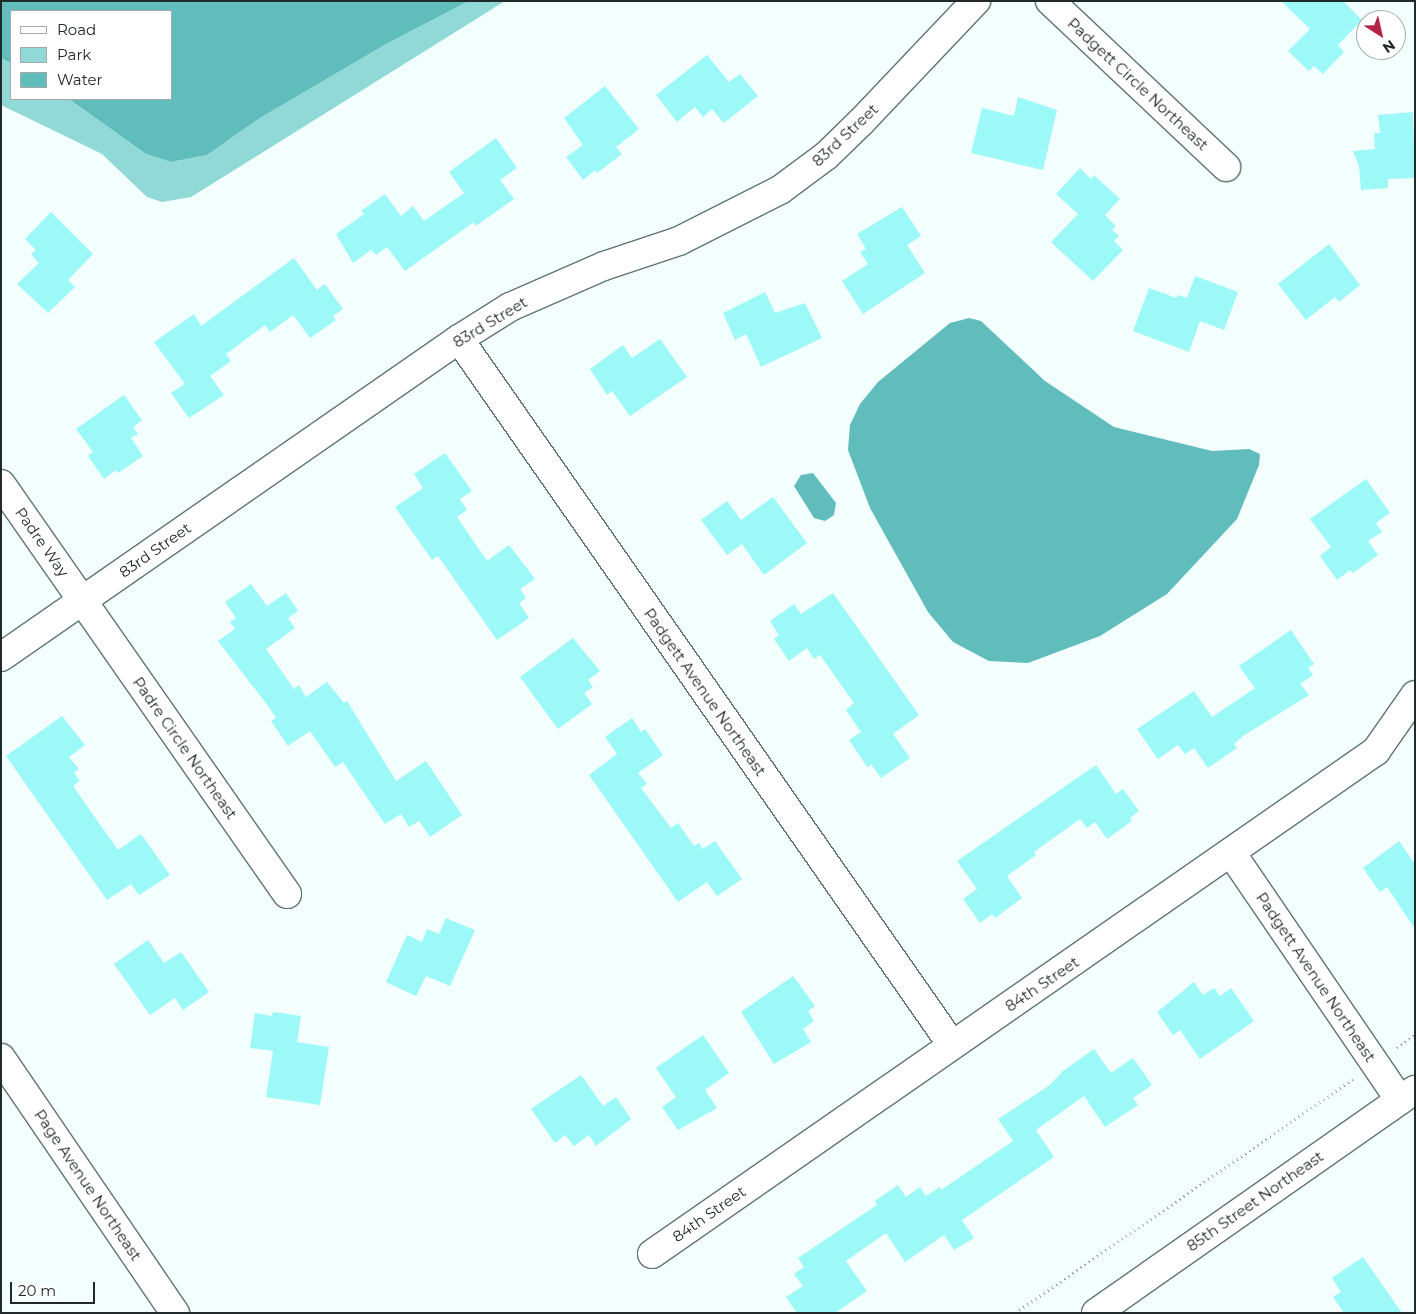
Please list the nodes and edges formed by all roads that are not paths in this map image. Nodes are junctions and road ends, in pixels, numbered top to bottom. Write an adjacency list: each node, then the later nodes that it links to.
1 (976, 1): 4 (street, 83rd Street)
2 (1050, 1): 3 (street, Padgett Circle Northeast)
3 (1226, 167)
4 (459, 339): 6 (street, 83rd Street); 11 (street, Padgett Avenue Northeast)
5 (1, 484): 6 (street, Padre Way)
6 (83, 601): 7 (street, 83rd Street); 10 (street, Padre Circle Northeast)
7 (1, 657)
8 (1415, 696): 9 (street, 84th Street)
9 (1232, 854): 11 (street, 84th Street); 13 (street, Padgett Avenue Northeast)
10 (287, 894)
11 (952, 1045): 14 (street, 84th Street)
12 (1, 1058): 15 (street, Page Avenue Northeast)
13 (1407, 1095): 16 (street, 85th Street Northeast)
14 (652, 1254)
15 (175, 1313)
16 (1096, 1313)

